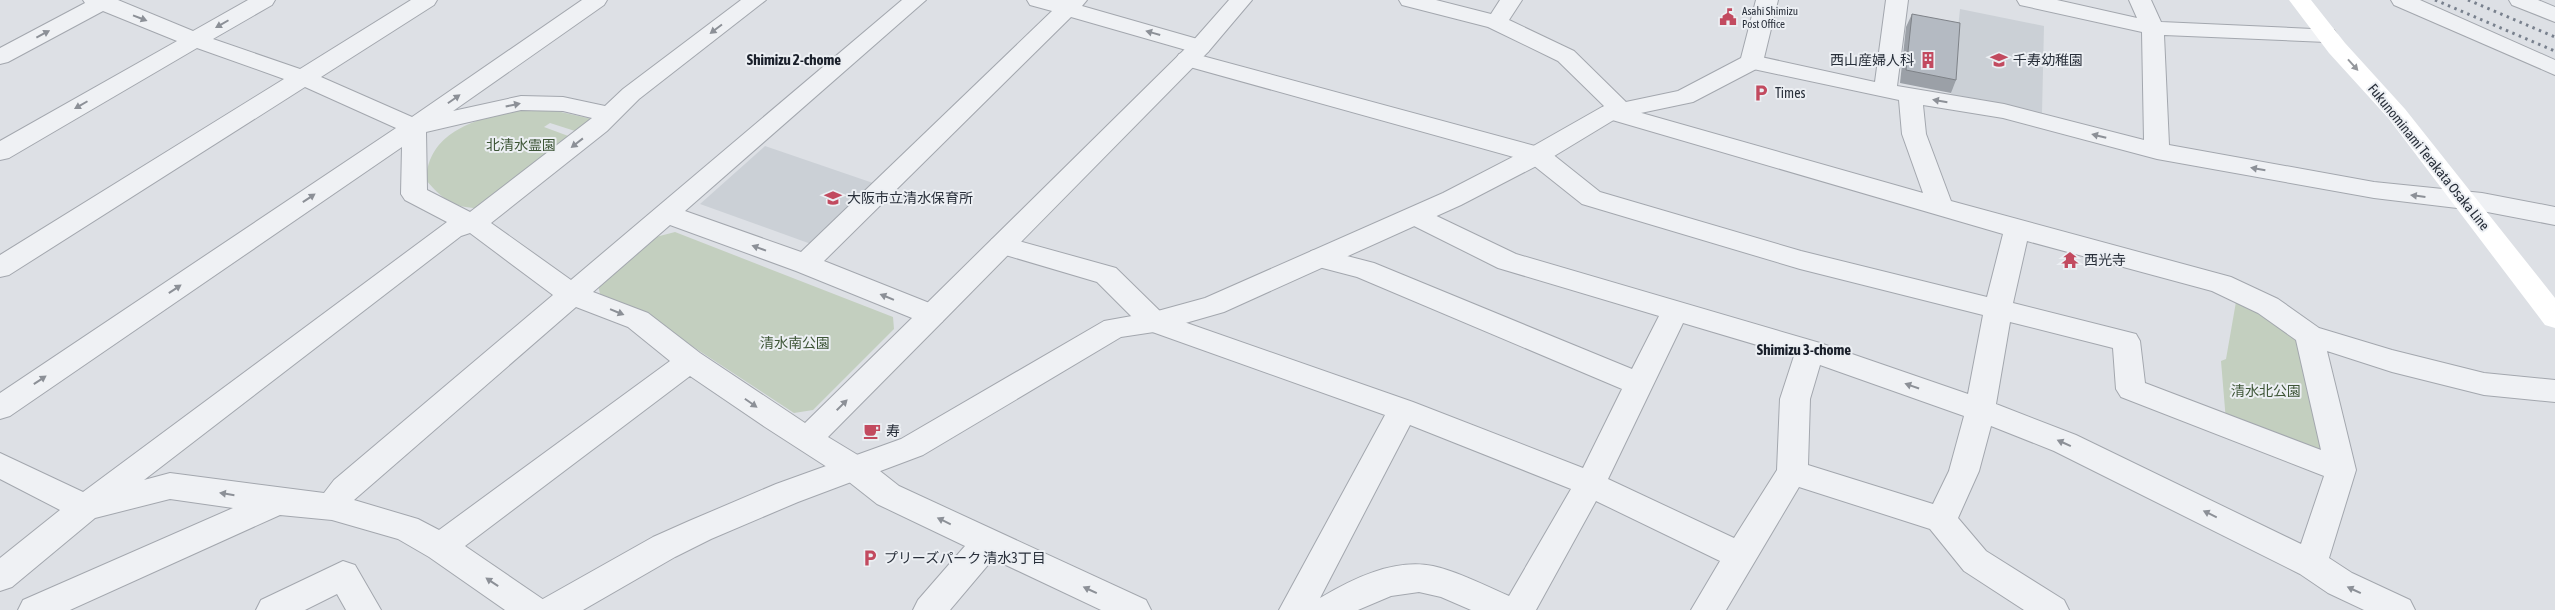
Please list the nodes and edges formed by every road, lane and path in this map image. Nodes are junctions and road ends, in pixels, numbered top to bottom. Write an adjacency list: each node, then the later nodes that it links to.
1 (264, 0): 23 (street, one-way to 23)
2 (426, 0): 28 (street)
3 (596, 0): 33 (street, one-way to 3)
4 (755, 0): 32 (street, one-way to 32)
5 (915, 0): 39 (street)
6 (1038, 0): 18 (street)
7 (1241, 0): 24 (street)
8 (1410, 0): 20 (street)
9 (1511, 0): 20 (street)
10 (1767, 0): 26 (street)
11 (1897, 0): 29 (street)
12 (2028, 0): 21 (street)
13 (2140, 0): 21 (street)
14 (2300, 0): 22 (main road, Fukunominami Terakata Osaka Line)
15 (2402, 0): 27 (street)
16 (2520, 0): 19 (street)
17 (101, 1): 23 (street, one-way to 23); 25 (street, one-way to 17)
18 (1072, 4): 24 (street, one-way to 18); 46 (street)
19 (2555, 15)
20 (1496, 22): 31 (street)
21 (2153, 28): 22 (street); 34 (street)
22 (2326, 35): 37 (main road, Fukunominami Terakata Osaka Line, one-way to 37)
23 (195, 40): 28 (street); 35 (street, one-way to 35)
24 (1193, 53): 36 (street); 44 (street)
25 (0, 57)
26 (1752, 62): 29 (street); 31 (street)
27 (2555, 68)
28 (302, 77): 33 (street); 47 (street)
29 (1885, 91): 30 (street)
30 (1910, 96): 34 (street, one-way to 30); 38 (street)
31 (1615, 111): 36 (street); 38 (street)
32 (610, 115): 33 (street, one-way to 32); 42 (street, one-way to 42)
33 (414, 127): 42 (street); 59 (street, one-way to 33)
34 (2157, 151): 37 (street, one-way to 34)
35 (0, 152)
36 (1537, 155): 40 (street); 50 (street)
37 (2466, 201): 41 (street); 52 (main road, Fukunominami Terakata Osaka Line)
38 (1940, 206): 43 (street)
39 (666, 214): 46 (street, one-way to 39); 48 (street)
40 (1415, 216): 45 (street); 49 (street)
41 (2555, 216)
42 (473, 223): 48 (street); 70 (street)
43 (2017, 230): 50 (street); 54 (street)
44 (1001, 245): 51 (street); 53 (street)
45 (1320, 258): 53 (street); 57 (street)
46 (805, 264): 51 (street, one-way to 46)
47 (0, 268)
48 (571, 294): 56 (street, one-way to 56); 69 (street)
49 (1676, 309): 55 (street); 57 (street)
50 (1998, 309): 61 (street); 65 (street)
51 (932, 315): 62 (street, one-way to 51)
52 (2555, 318)
53 (1154, 322): 60 (street); 64 (street)
54 (2309, 335): 58 (street); 65 (street)
55 (1810, 350): 61 (street, one-way to 55); 66 (street)
56 (690, 361): 62 (street, one-way to 62); 73 (street)
57 (1640, 384): 67 (street)
58 (2555, 391)
59 (0, 408)
60 (1403, 410): 67 (street); 84 (street)
61 (1980, 410): 71 (street); 75 (street, one-way to 61)
62 (808, 439): 64 (street)
63 (0, 465): 70 (street)
64 (855, 469): 72 (street, one-way to 64); 81 (street)
65 (2341, 470): 75 (street)
66 (1792, 472): 71 (street); 74 (street)
67 (1590, 484): 74 (street); 87 (street)
68 (278, 502): 69 (street); 70 (street, one-way to 70); 77 (street)
69 (332, 507): 73 (street)
70 (84, 508): 76 (street)
71 (1941, 520): 89 (street)
72 (988, 542): 82 (street); 83 (street, one-way to 72)
73 (440, 547): 80 (street, one-way to 73)
74 (1740, 556): 88 (street)
75 (2310, 564): 90 (street, one-way to 75)
76 (0, 577)
77 (35, 610)
78 (272, 610): 79 (street)
79 (364, 610)
80 (532, 610)
81 (553, 610)
82 (930, 610)
83 (1134, 610)
84 (1296, 610)
85 (1328, 610): 86 (street)
86 (1507, 610)
87 (1518, 610)
88 (1708, 610)
89 (2052, 610)
90 (2398, 610)

